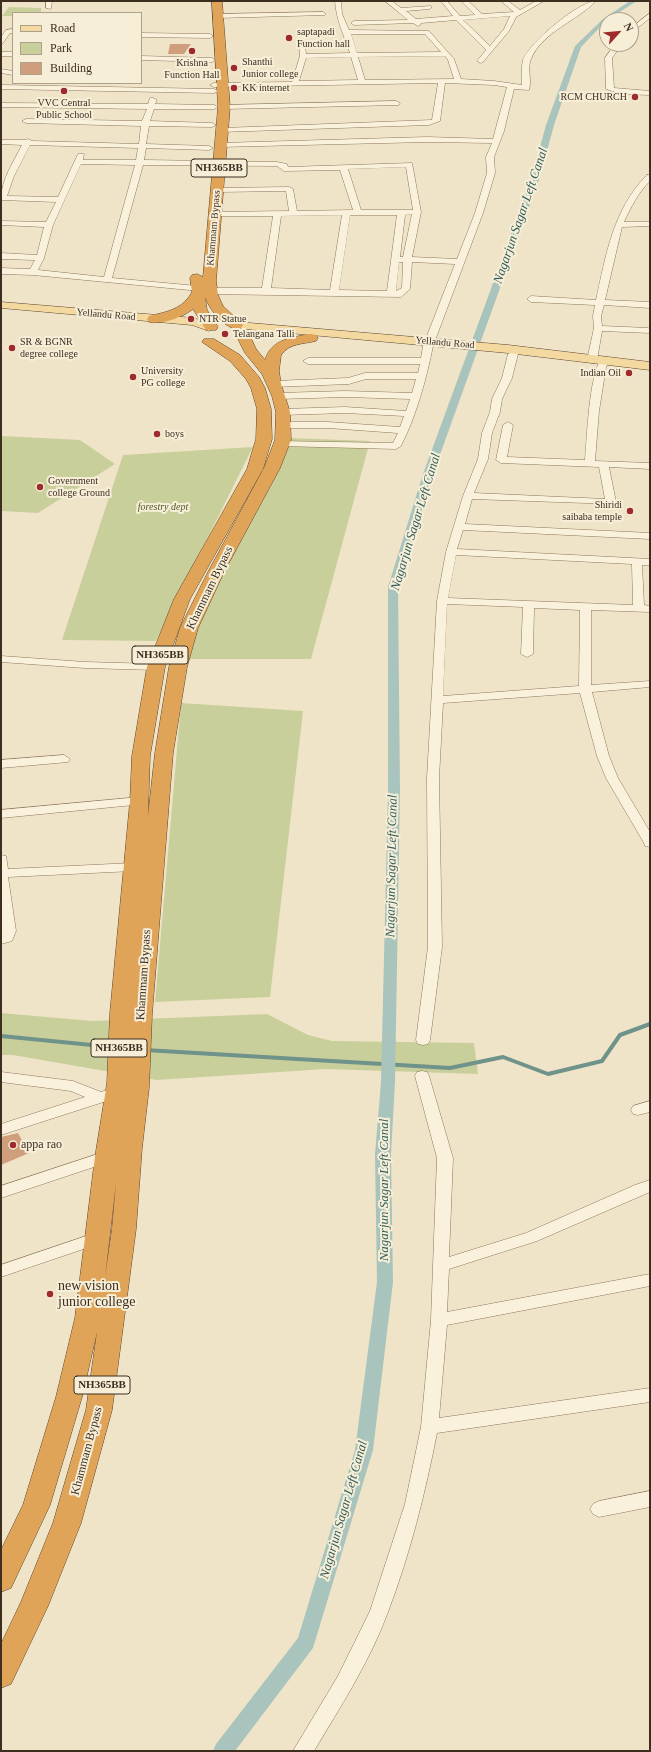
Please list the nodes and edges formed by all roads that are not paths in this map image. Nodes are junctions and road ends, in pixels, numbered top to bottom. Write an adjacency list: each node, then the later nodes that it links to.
1 (208, 1): 25 (highway, Khammam Bypass / NH365BB)
2 (217, 1): 16 (highway, Khammam Bypass / NH365BB)
3 (338, 1): 19 (street)
4 (388, 1): 11 (street)
5 (444, 1): 17 (street)
6 (464, 1): 14 (street)
7 (504, 1): 12 (street)
8 (541, 1): 12 (street)
9 (593, 1): 48 (street)
10 (429, 7): 11 (street)
11 (401, 10): 18 (street)
12 (520, 12): 14 (street); 28 (street)
13 (323, 14): 16 (street)
14 (479, 15): 17 (street)
15 (650, 15): 20 (street)
16 (218, 16): 47 (highway, Khammam Bypass / NH365BB)
17 (458, 18): 18 (street); 28 (street)
18 (415, 22): 19 (street); 23 (street)
19 (344, 23): 22 (street)
20 (639, 24)
21 (12, 31): 26 (street)
22 (347, 32): 23 (street); 34 (street)
23 (427, 32): 32 (street)
24 (142, 35): 25 (street)
25 (210, 36): 36 (highway, Khammam Bypass / NH365BB)
26 (1, 42)
27 (302, 45): 33 (street)
28 (490, 50): 37 (street)
29 (613, 52): 51 (street)
30 (1, 54): 31 (street)
31 (12, 54)
32 (446, 54): 34 (street); 41 (street)
33 (303, 56): 34 (street); 46 (street)
34 (354, 56): 45 (street)
35 (142, 58): 36 (street)
36 (212, 60): 47 (highway, Khammam Bypass / NH365BB)
37 (481, 61)
38 (1, 71): 39 (street)
39 (12, 73)
40 (442, 81): 41 (street); 45 (street); 58 (street)
41 (458, 81): 48 (street)
42 (184, 82): 44 (street)
43 (142, 83): 44 (street)
44 (162, 83): 50 (street)
45 (362, 83): 46 (street)
46 (295, 84): 47 (street)
47 (214, 85): 50 (street); 55 (highway, Khammam Bypass / NH365BB)
48 (511, 86): 59 (street)
49 (1, 88): 50 (street)
50 (156, 90): 54 (street)
51 (650, 93)
52 (396, 103): 55 (street)
53 (1, 105): 54 (street)
54 (152, 107): 55 (street); 57 (street)
55 (219, 107): 58 (highway, Khammam Bypass / NH365BB)
56 (26, 121): 57 (street)
57 (146, 125): 58 (street); 63 (street)
58 (218, 127): 64 (highway, Khammam Bypass / NH365BB)
59 (496, 140): 64 (street); 92 (street)
60 (28, 141): 61 (street); 62 (street); 70 (street)
61 (1, 142)
62 (88, 144): 63 (street); 65 (street)
63 (143, 145): 64 (street); 66 (street)
64 (215, 146): 67 (highway, Khammam Bypass / NH365BB)
65 (78, 162): 66 (street); 76 (street)
66 (140, 162): 67 (street); 96 (street)
67 (214, 163): 72 (highway, Khammam Bypass / NH365BB); 73 (street); 74 (highway, Khammam Bypass / NH365BB)
68 (342, 167): 73 (street); 78 (street); 80 (street)
69 (1, 176): 70 (street)
70 (10, 176): 75 (street)
71 (650, 177): 87 (street)
72 (206, 178)
73 (286, 179): 74 (street); 82 (street)
74 (218, 190): 81 (highway, Khammam Bypass / NH365BB)
75 (1, 198): 76 (street)
76 (62, 200): 86 (street)
77 (401, 212): 78 (street); 80 (street); 90 (street)
78 (417, 212): 91 (street)
79 (346, 213): 80 (street); 82 (street); 99 (street)
80 (358, 213)
81 (215, 214): 83 (street); 97 (highway, Khammam Bypass / NH365BB)
82 (294, 214): 83 (street)
83 (277, 215): 98 (street)
84 (1, 223): 86 (street)
85 (650, 224): 87 (street)
86 (49, 225): 89 (street)
87 (619, 225): 102 (street)
88 (1, 256): 89 (street)
89 (40, 258): 95 (street)
90 (395, 259): 91 (street); 100 (street)
91 (407, 260): 92 (street); 100 (street)
92 (460, 262): 112 (street)
93 (198, 267): 97 (highway, Khammam Bypass / NH365BB)
94 (1, 271): 95 (street)
95 (33, 272): 96 (street)
96 (107, 280): 97 (street)
97 (201, 291): 98 (street); 106 (highway); 108 (highway, Khammam Bypass / NH365BB); 110 (highway, Khammam Bypass / NH365BB)
98 (266, 291): 99 (street)
99 (334, 292): 100 (street)
100 (391, 295)
101 (531, 299): 102 (street)
102 (600, 304): 103 (street); 107 (street)
103 (650, 305)
104 (1, 306): 106 (main road, Yellandu Road)
105 (1, 313): 110 (main road, Yellandu Road)
106 (154, 319): 110 (main road, Yellandu Road)
107 (598, 328): 109 (street); 116 (street)
108 (242, 331): 110 (highway); 110 (highway); 111 (main road, Yellandu Road); 112 (main road, Yellandu Road); 120 (highway, Khammam Bypass / NH365BB)
109 (648, 331)
110 (209, 334): 144 (highway, Khammam Bypass / NH365BB)
111 (311, 338): 112 (main road, Yellandu Road); 120 (highway)
112 (429, 344): 113 (main road, Yellandu Road); 115 (street)
113 (508, 352): 116 (main road, Yellandu Road); 127 (street)
114 (308, 361): 115 (street)
115 (426, 361): 119 (street)
116 (599, 363): 117 (main road, Yellandu Road); 118 (main road, Yellandu Road); 129 (street)
117 (650, 366)
118 (650, 371)
119 (422, 376): 120 (street); 121 (street)
120 (277, 390): 121 (street); 123 (highway, Khammam Bypass / NH365BB)
121 (416, 396): 122 (street)
122 (410, 414): 123 (street); 125 (street)
123 (283, 418): 125 (street); 126 (highway, Khammam Bypass / NH365BB)
124 (508, 426): 128 (street)
125 (404, 430): 126 (street)
126 (281, 443): 157 (highway, Khammam Bypass / NH365BB)
127 (483, 459): 128 (street); 132 (street)
128 (501, 460): 129 (street)
129 (590, 463): 130 (street)
130 (603, 464): 131 (street); 132 (street)
131 (650, 466)
132 (468, 496): 133 (street)
133 (459, 527): 134 (street); 135 (street)
134 (650, 536)
135 (451, 552): 136 (street); 138 (street)
136 (637, 562): 137 (street); 141 (street)
137 (650, 562)
138 (442, 601): 139 (street); 147 (street)
139 (529, 604): 140 (street); 142 (street)
140 (586, 606): 141 (street); 146 (street)
141 (647, 609)
142 (527, 654)
143 (1, 659): 144 (street)
144 (156, 667): 150 (highway, Khammam Bypass / NH365BB)
145 (650, 684): 146 (street)
146 (585, 689): 147 (street); 152 (street)
147 (437, 700): 158 (street)
148 (64, 759): 149 (street)
149 (1, 764)
150 (140, 801): 151 (street); 154 (highway, Khammam Bypass / NH365BB)
151 (1, 814)
152 (650, 843)
153 (1, 859): 155 (street)
154 (133, 866): 155 (street); 157 (highway, Khammam Bypass / NH365BB)
155 (1, 873): 156 (street)
156 (1, 940)
157 (131, 1014): 161 (highway, Khammam Bypass / NH365BB)
158 (423, 1040)
159 (422, 1076): 167 (street)
160 (1, 1077): 161 (street)
161 (118, 1088): 162 (street); 163 (highway, Khammam Bypass / NH365BB); 176 (highway, Khammam Bypass / NH365BB)
162 (1, 1130)
163 (107, 1156): 165 (street); 166 (highway, Khammam Bypass / NH365BB)
164 (650, 1186): 167 (street)
165 (1, 1192)
166 (98, 1238): 168 (street); 175 (highway, Khammam Bypass / NH365BB)
167 (440, 1266): 170 (street)
168 (1, 1271)
169 (650, 1280): 170 (street)
170 (439, 1320): 172 (street)
171 (650, 1396): 172 (street)
172 (430, 1427): 177 (street)
173 (650, 1500): 174 (street)
174 (599, 1509)
175 (1, 1579)
176 (1, 1674)
177 (303, 1751)

